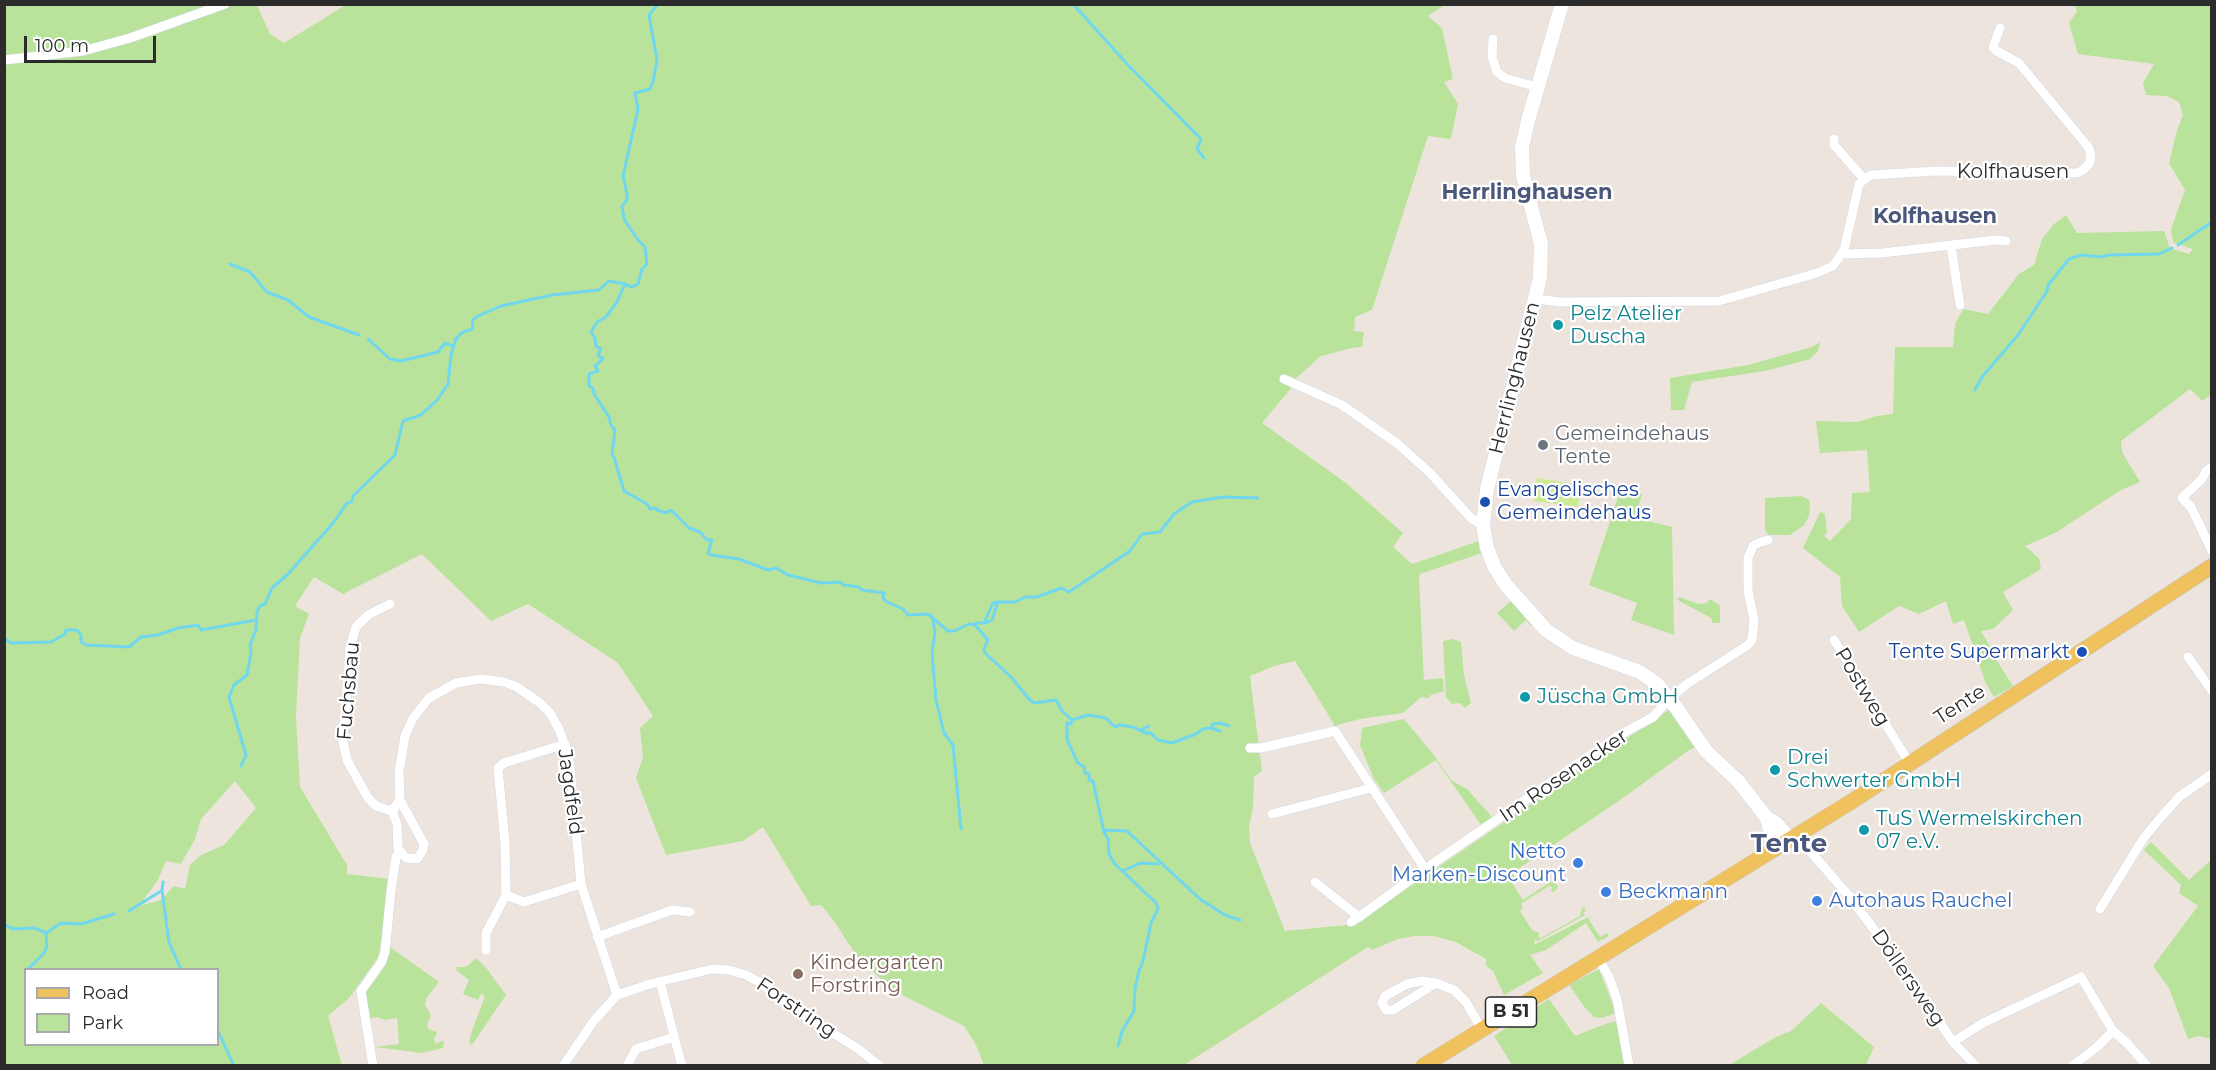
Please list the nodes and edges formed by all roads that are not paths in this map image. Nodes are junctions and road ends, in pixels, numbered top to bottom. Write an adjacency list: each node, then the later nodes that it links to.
1 (225, 4): 5 (street)
2 (1562, 4): 6 (street, Herrlinghausen)
3 (2000, 28): 8 (street, Kolfhausen)
4 (1492, 39): 6 (street)
5 (4, 60)
6 (1537, 87): 12 (street, Herrlinghausen)
7 (1834, 139): 8 (street)
8 (1864, 179): 11 (street)
9 (2006, 241): 10 (street)
10 (1951, 246): 11 (street); 13 (street)
11 (1843, 254): 12 (street)
12 (1535, 299): 16 (street, Herrlinghausen)
13 (1960, 306)
14 (1284, 379): 16 (street)
15 (2211, 467): 18 (street)
16 (1483, 525): 24 (street, Herrlinghausen)
17 (1768, 540): 24 (street)
18 (2211, 551)
19 (2211, 566): 27 (main road, Tente / B 51)
20 (390, 604): 31 (street, Fuchsbau)
21 (1834, 640): 27 (street, Postweg)
22 (2188, 657): 23 (street)
23 (2211, 691)
24 (1673, 702): 33 (street, Herrlinghausen); 35 (street, Im Rosenacker)
25 (565, 744): 30 (street, Jagdfeld); 37 (street, Jagdfeld); 38 (street)
26 (1250, 748): 29 (street)
27 (1910, 764): 33 (main road, Tente / B 51)
28 (2211, 774): 39 (street)
29 (1371, 788): 32 (street); 35 (street)
30 (399, 800): 31 (street); 34 (street)
31 (392, 811): 34 (street)
32 (1272, 814)
33 (1788, 839): 43 (main road, Tente / B 51); 50 (street, Döllersweg)
34 (400, 851): 51 (street)
35 (1425, 869): 36 (street, Im Rosenacker)
36 (1315, 882)
37 (581, 884): 38 (street); 41 (street, Jagdfeld)
38 (506, 895): 42 (street)
39 (2100, 909)
40 (690, 912): 41 (street)
41 (597, 937): 46 (street, Jagdfeld)
42 (486, 950)
43 (1598, 958): 47 (main road, Tente / B 51); 57 (street)
44 (660, 981): 46 (street, Forstring); 49 (street); 55 (street, Forstring)
45 (1436, 983): 45 (street); 47 (street)
46 (617, 995): 52 (street)
47 (1482, 1030): 56 (main road, Tente / B 51)
48 (2113, 1031): 50 (street); 59 (street); 60 (street)
49 (674, 1037): 53 (street); 54 (street)
50 (1953, 1041): 58 (street, Döllersweg)
51 (373, 1065)
52 (563, 1065)
53 (627, 1065)
54 (683, 1065)
55 (880, 1065)
56 (1423, 1065)
57 (1629, 1065)
58 (1976, 1065)
59 (2072, 1065)
60 (2147, 1065)

